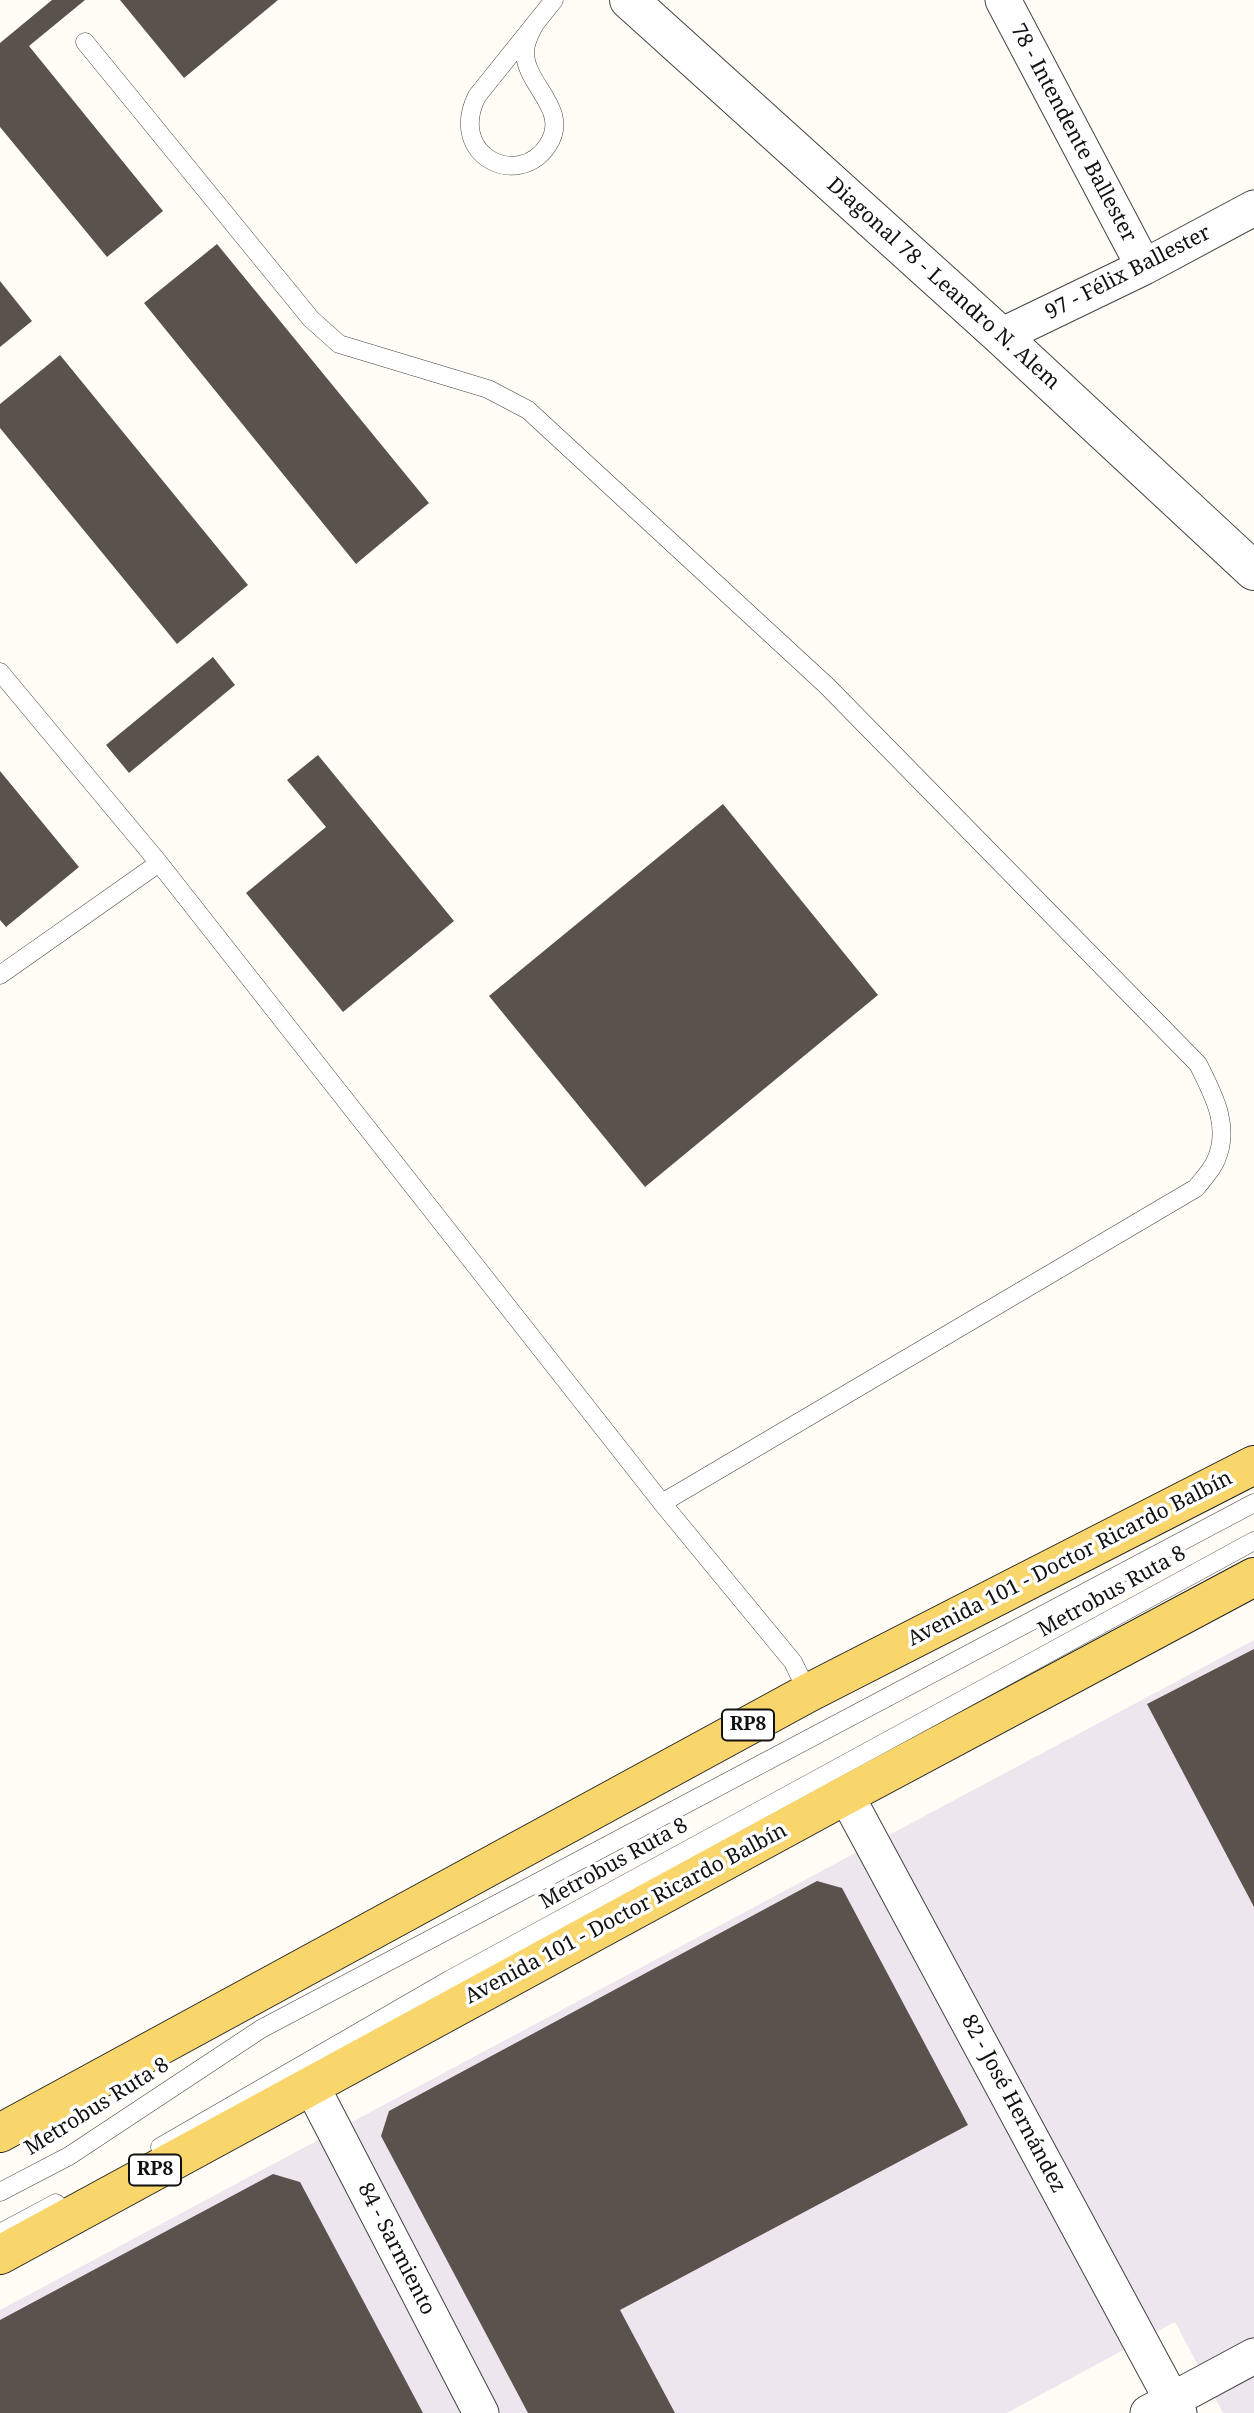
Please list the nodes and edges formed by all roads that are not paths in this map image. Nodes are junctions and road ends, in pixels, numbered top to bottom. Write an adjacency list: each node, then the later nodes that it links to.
1 (554, 0): 4 (lane)
2 (629, 0): 8 (street, Diagonal 78 - Leandro N. Alem)
3 (1003, 0): 7 (street, 78 - Intendente Ballester)
4 (537, 22): 4 (lane)
5 (85, 42): 14 (lane)
6 (1254, 208): 7 (street, 97 - Félix Ballester)
7 (1143, 267): 8 (street, 97 - Félix Ballester)
8 (1001, 336): 9 (street, Diagonal 78 - Leandro N. Alem)
9 (1254, 571)
10 (0, 672): 11 (lane)
11 (159, 863): 12 (lane); 14 (lane)
12 (0, 975)
13 (1254, 1465): 18 (main road, Avenida 101 - Doctor Ricardo Balbín / RP8)
14 (662, 1503): 18 (lane)
15 (1254, 1503): 23 (lane, Metrobus Ruta 8)
16 (1254, 1541): 22 (lane, Metrobus Ruta 8)
17 (1254, 1577): 19 (main road, Avenida 101 - Doctor Ricardo Balbín / RP8)
18 (808, 1693): 21 (main road, Avenida 101 - Doctor Ricardo Balbín / RP8)
19 (846, 1795): 20 (main road, Avenida 101 - Doctor Ricardo Balbín / RP8); 28 (street, 82 - José Hernández)
20 (311, 2085): 26 (main road, Avenida 101 - Doctor Ricardo Balbín / RP8); 29 (street, 84 - Sarmiento)
21 (0, 2133)
22 (142, 2157)
23 (0, 2192)
24 (71, 2195): 25 (lane)
25 (0, 2233)
26 (0, 2255)
27 (1254, 2356): 28 (street)
28 (1167, 2409)
29 (481, 2413)

